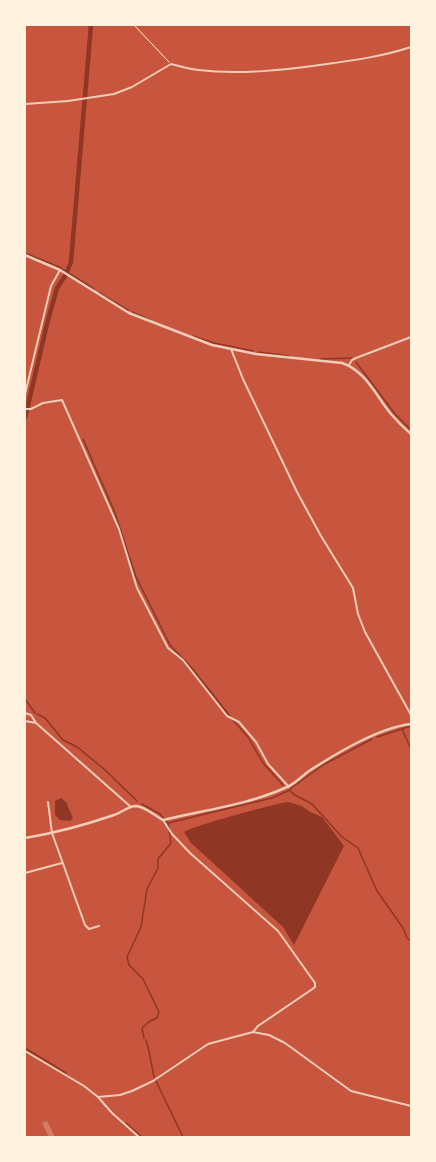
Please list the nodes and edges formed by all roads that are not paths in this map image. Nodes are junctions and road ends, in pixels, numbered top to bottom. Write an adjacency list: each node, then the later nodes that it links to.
1 (411, 47): 2 (street)
2 (25, 104)
3 (25, 255): 4 (street)
4 (60, 270): 6 (street); 8 (street)
5 (411, 337): 7 (street)
6 (231, 349): 7 (street); 12 (street)
7 (349, 365): 10 (street)
8 (25, 394)
9 (25, 409): 16 (street)
10 (411, 434)
11 (25, 713): 14 (street)
12 (411, 715)
13 (25, 721): 14 (street)
14 (36, 723): 18 (street)
15 (411, 724): 16 (street)
16 (289, 787): 19 (street)
17 (48, 802): 20 (street)
18 (132, 807): 19 (street); 20 (street)
19 (165, 820): 25 (street)
20 (52, 833): 21 (street); 22 (street)
21 (25, 838)
22 (63, 863): 23 (street); 24 (street)
23 (25, 873)
24 (99, 926)
25 (253, 1032): 27 (street); 28 (street)
26 (25, 1051): 27 (street)
27 (98, 1097): 29 (street)
28 (411, 1106)
29 (139, 1137)

